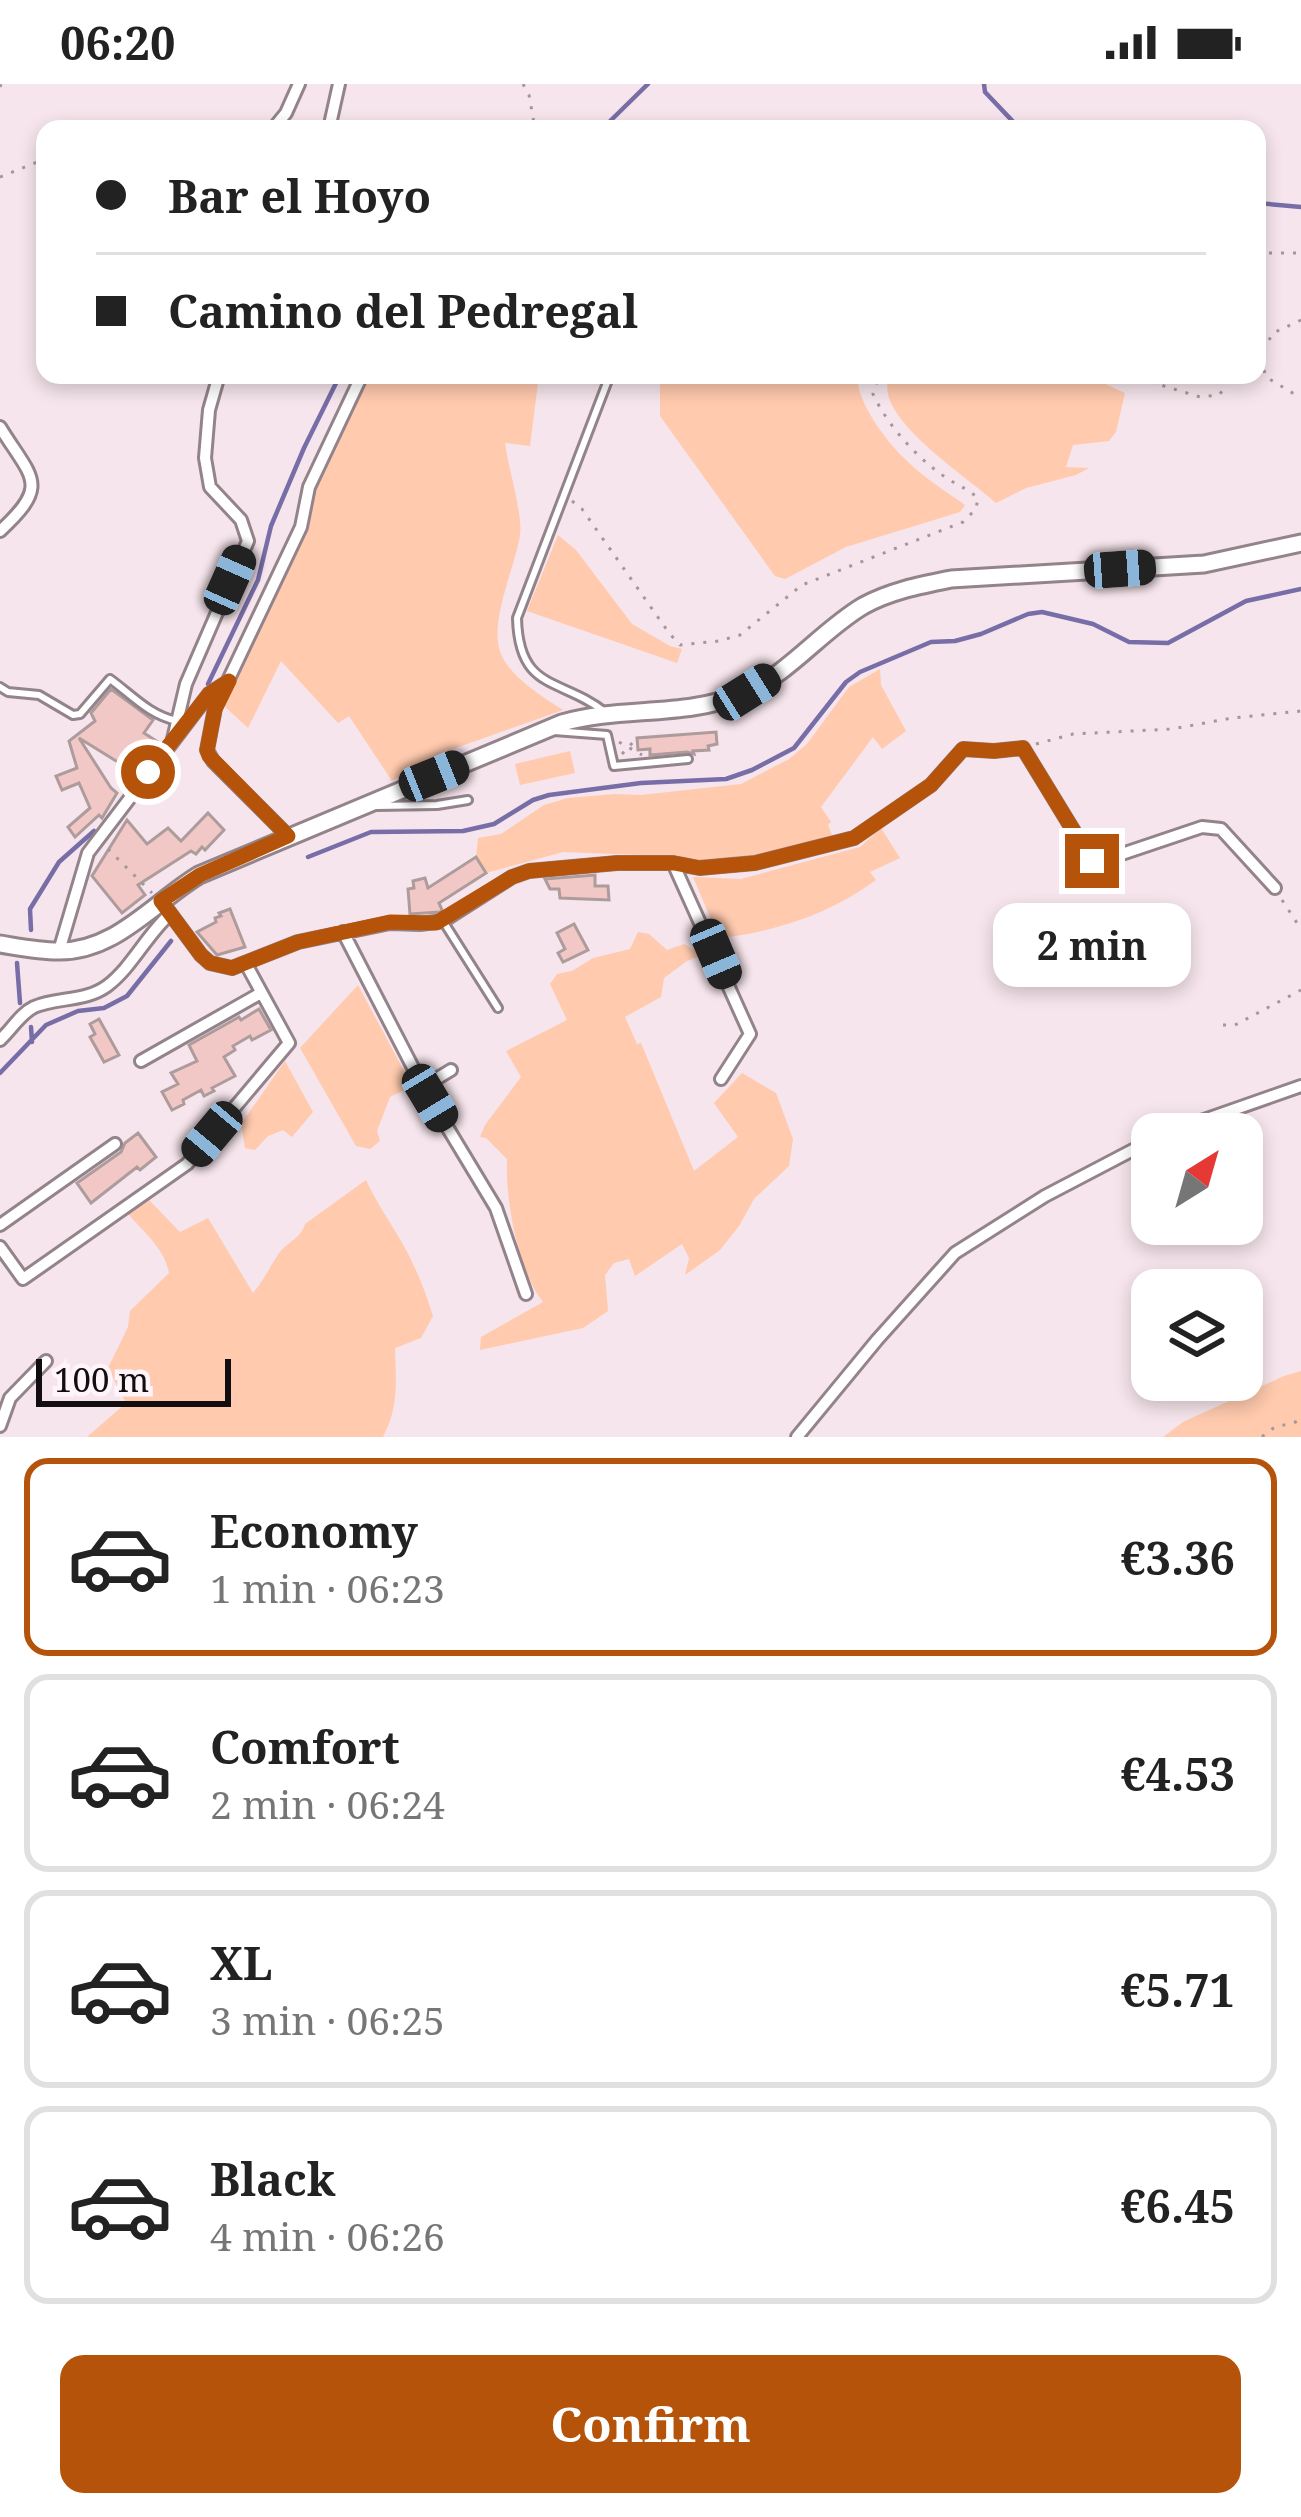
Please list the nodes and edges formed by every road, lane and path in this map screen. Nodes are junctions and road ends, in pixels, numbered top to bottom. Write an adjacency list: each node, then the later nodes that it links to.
1 (299, 84): 4 (street)
2 (340, 84): 5 (street)
3 (523, 84): 6 (path)
4 (280, 120)
5 (331, 120)
6 (533, 120)
7 (36, 162): 8 (path)
8 (0, 176)
9 (1301, 253): 10 (path)
10 (1266, 254)
11 (1301, 320): 12 (path)
12 (1266, 345)
13 (1266, 378): 20 (path)
14 (216, 384): 29 (street)
15 (358, 384): 25 (street)
16 (607, 384): 22 (lane)
17 (876, 384): 22 (path)
18 (1157, 384): 19 (path)
19 (1226, 384)
20 (1301, 398)
21 (0, 428): 23 (street)
22 (563, 496): 28 (lane)
23 (0, 531)
24 (1301, 543): 28 (main road)
25 (229, 681): 33 (street); 41 (street)
26 (0, 687): 29 (lane)
27 (1301, 711): 35 (path)
28 (609, 716): 30 (main road)
29 (177, 721): 33 (street)
30 (544, 730): 31 (lane); 40 (main road)
31 (608, 735): 34 (path); 38 (lane)
32 (637, 737): 34 (path)
33 (172, 739): 42 (street)
34 (628, 748): 36 (path); 38 (path)
35 (1023, 748): 43 (street); 44 (street)
36 (650, 758)
37 (688, 759): 38 (lane)
38 (614, 766)
39 (468, 800): 40 (lane)
40 (361, 806): 41 (main road)
41 (288, 836): 45 (main road)
42 (99, 838): 45 (path); 50 (street)
43 (674, 863): 46 (street); 59 (street)
44 (1275, 888): 47 (path)
45 (165, 908): 50 (main road); 51 (street); 56 (street)
46 (443, 921): 48 (street); 54 (lane)
47 (1301, 929)
48 (344, 932): 51 (street); 61 (street)
49 (0, 944): 50 (main road)
50 (59, 951)
51 (246, 964): 53 (street)
52 (1301, 990): 55 (path)
53 (260, 994): 57 (street); 66 (street)
54 (498, 1008)
55 (1222, 1024)
56 (0, 1040)
57 (141, 1061)
58 (451, 1070): 61 (street)
59 (721, 1079)
60 (1301, 1086): 62 (street)
61 (423, 1087): 67 (street)
62 (1224, 1113)
63 (115, 1144): 65 (street)
64 (1131, 1152): 71 (street)
65 (0, 1225)
66 (0, 1246)
67 (526, 1294)
68 (46, 1361): 70 (street)
69 (1301, 1419): 72 (path)
70 (0, 1426)
71 (797, 1437)
72 (1262, 1437)

